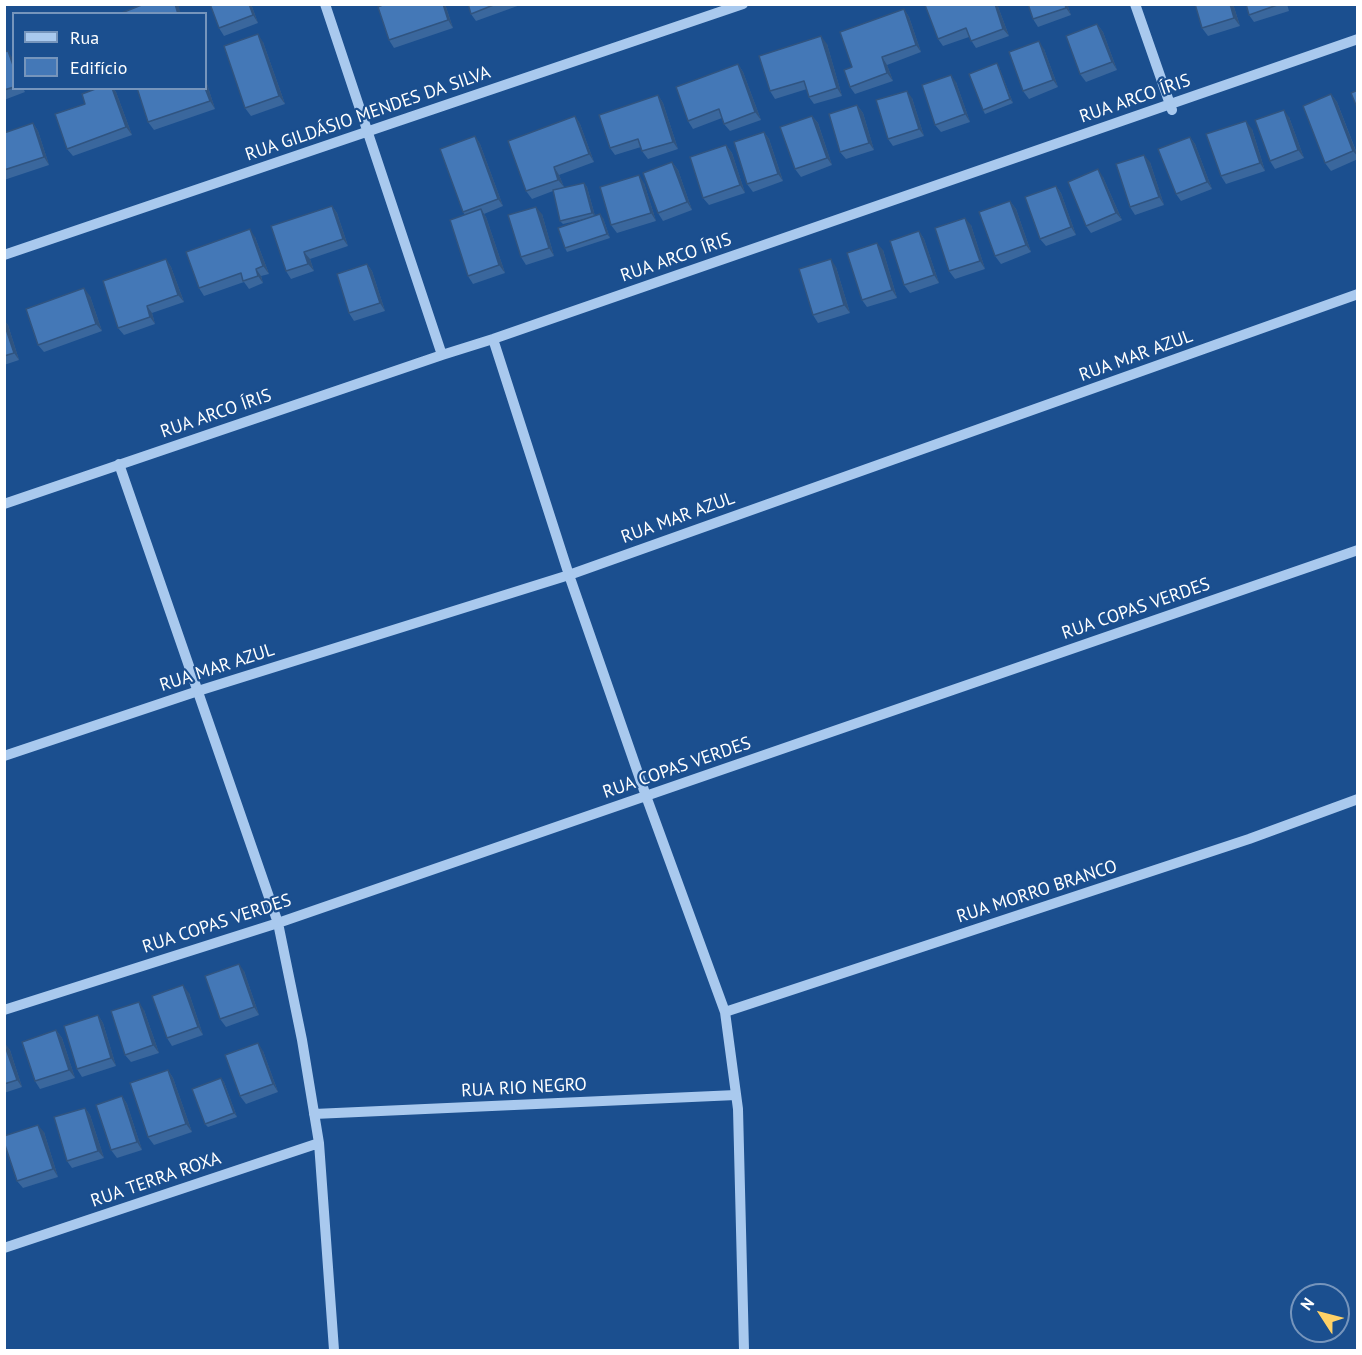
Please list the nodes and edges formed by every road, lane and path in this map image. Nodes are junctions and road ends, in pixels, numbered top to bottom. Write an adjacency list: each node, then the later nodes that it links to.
1 (325, 4): 6 (street)
2 (743, 4): 6 (street, RUA GILDÁSIO MENDES DA SILVA)
3 (1135, 4): 5 (street)
4 (1358, 39): 5 (street, RUA ARCO ÍRIS)
5 (1171, 107): 9 (street, RUA ARCO ÍRIS)
6 (368, 132): 7 (street, RUA GILDÁSIO MENDES DA SILVA); 10 (street)
7 (4, 255)
8 (1358, 294): 14 (street, RUA MAR AZUL)
9 (493, 339): 10 (street, RUA ARCO ÍRIS); 14 (street)
10 (442, 354): 11 (street, RUA ARCO ÍRIS)
11 (119, 464): 12 (street, RUA ARCO ÍRIS); 15 (street)
12 (4, 504)
13 (1358, 550): 17 (street, RUA COPAS VERDES)
14 (569, 575): 15 (street, RUA MAR AZUL); 17 (street)
15 (198, 691): 16 (street, RUA MAR AZUL); 19 (street)
16 (4, 756)
17 (646, 796): 19 (street, RUA COPAS VERDES); 21 (street)
18 (1358, 799): 21 (street, RUA MORRO BRANCO)
19 (278, 923): 20 (street, RUA COPAS VERDES); 23 (street)
20 (4, 1010)
21 (725, 1012): 22 (street)
22 (736, 1095): 23 (street, RUA RIO NEGRO); 27 (street)
23 (314, 1114): 24 (street)
24 (319, 1143): 25 (street, RUA TERRA ROXA); 26 (street)
25 (4, 1248)
26 (334, 1350)
27 (744, 1350)

